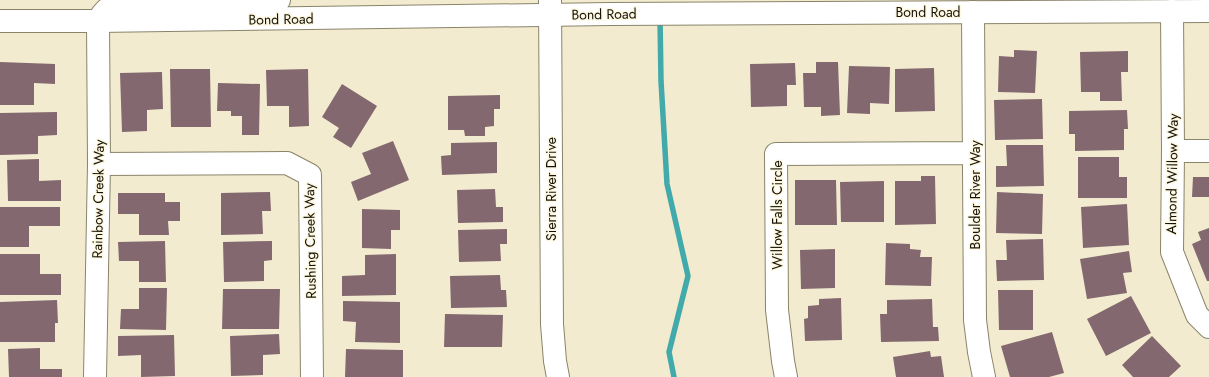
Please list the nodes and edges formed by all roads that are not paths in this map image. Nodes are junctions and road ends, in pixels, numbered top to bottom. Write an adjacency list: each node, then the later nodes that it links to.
1 (279, 0): 7 (street)
2 (980, 6): 3 (street, Bond Road); 4 (street, Bond Road); 10 (street, Boulder River Way)
3 (550, 8): 7 (street, Bond Road); 15 (street, Sierra River Drive)
4 (1172, 11): 5 (street, Bond Road); 8 (street, Almond Willow Way)
5 (1209, 11)
6 (0, 21): 7 (street, Bond Road)
7 (98, 21): 11 (street, Rainbow Creek Way)
8 (1174, 151): 9 (street); 12 (street, Almond Willow Way)
9 (1209, 151)
10 (974, 153): 16 (street, Willow Falls Circle); 17 (street, Boulder River Way)
11 (99, 164): 13 (street, Rainbow Creek Way); 14 (street, Rushing Creek Way)
12 (1209, 327)
13 (95, 377)
14 (312, 377)
15 (558, 377)
16 (786, 377)
17 (984, 377)

